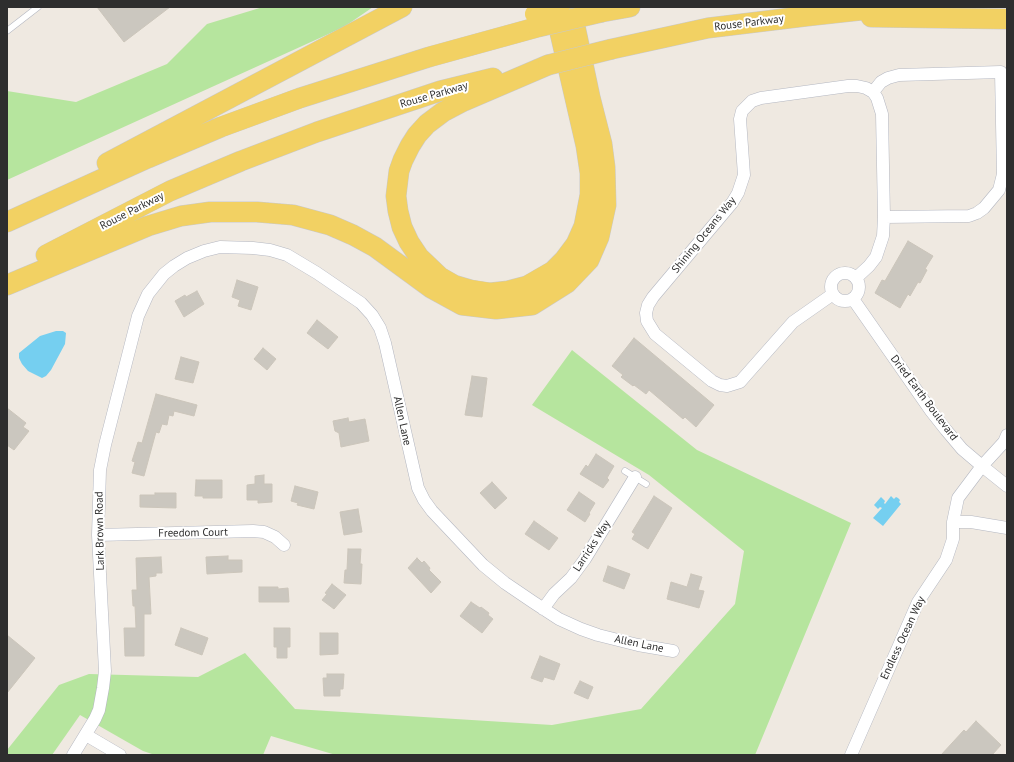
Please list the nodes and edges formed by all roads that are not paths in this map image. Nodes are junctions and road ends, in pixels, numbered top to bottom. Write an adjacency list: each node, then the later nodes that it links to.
1 (38, 7): 11 (lane)
2 (402, 7): 14 (main road)
3 (554, 7): 12 (main road)
4 (559, 7): 10 (main road, bridge)
5 (571, 7): 19 (main road)
6 (630, 7): 10 (main road, bridge)
7 (889, 7): 8 (main road, Rouse Parkway)
8 (807, 16): 9 (main road); 12 (main road, Rouse Parkway, bridge)
9 (1007, 19)
10 (536, 21): 16 (main road)
11 (7, 31)
12 (548, 65): 17 (main road, Rouse Parkway)
13 (873, 92): 15 (street); 15 (street); 20 (street, Shining Oceans Way)
14 (7, 217)
15 (884, 217): 18 (street)
16 (7, 222)
17 (7, 276)
18 (856, 278): 20 (street); 21 (street)
19 (7, 285)
20 (833, 294): 21 (street)
21 (853, 299): 24 (street, Dried Earth Boulevard)
22 (143, 304): 31 (street, Lark Brown Road); 33 (street, Allen Lane)
23 (1006, 440): 24 (street, Endless Ocean Way)
24 (982, 466): 28 (street, Dried Earth Boulevard); 29 (street, Endless Ocean Way)
25 (625, 471): 26 (lane)
26 (635, 477): 27 (lane); 33 (street, Larricks Way)
27 (646, 484)
28 (1007, 486)
29 (953, 522): 30 (street); 38 (street, Endless Ocean Way)
30 (1007, 528)
31 (98, 535): 32 (street, Freedom Court); 35 (street, Lark Brown Road)
32 (284, 545)
33 (543, 609): 34 (street, Allen Lane)
34 (673, 651)
35 (86, 735): 36 (street, Lark Brown Road); 37 (street)
36 (73, 755)
37 (120, 755)
38 (851, 755)

